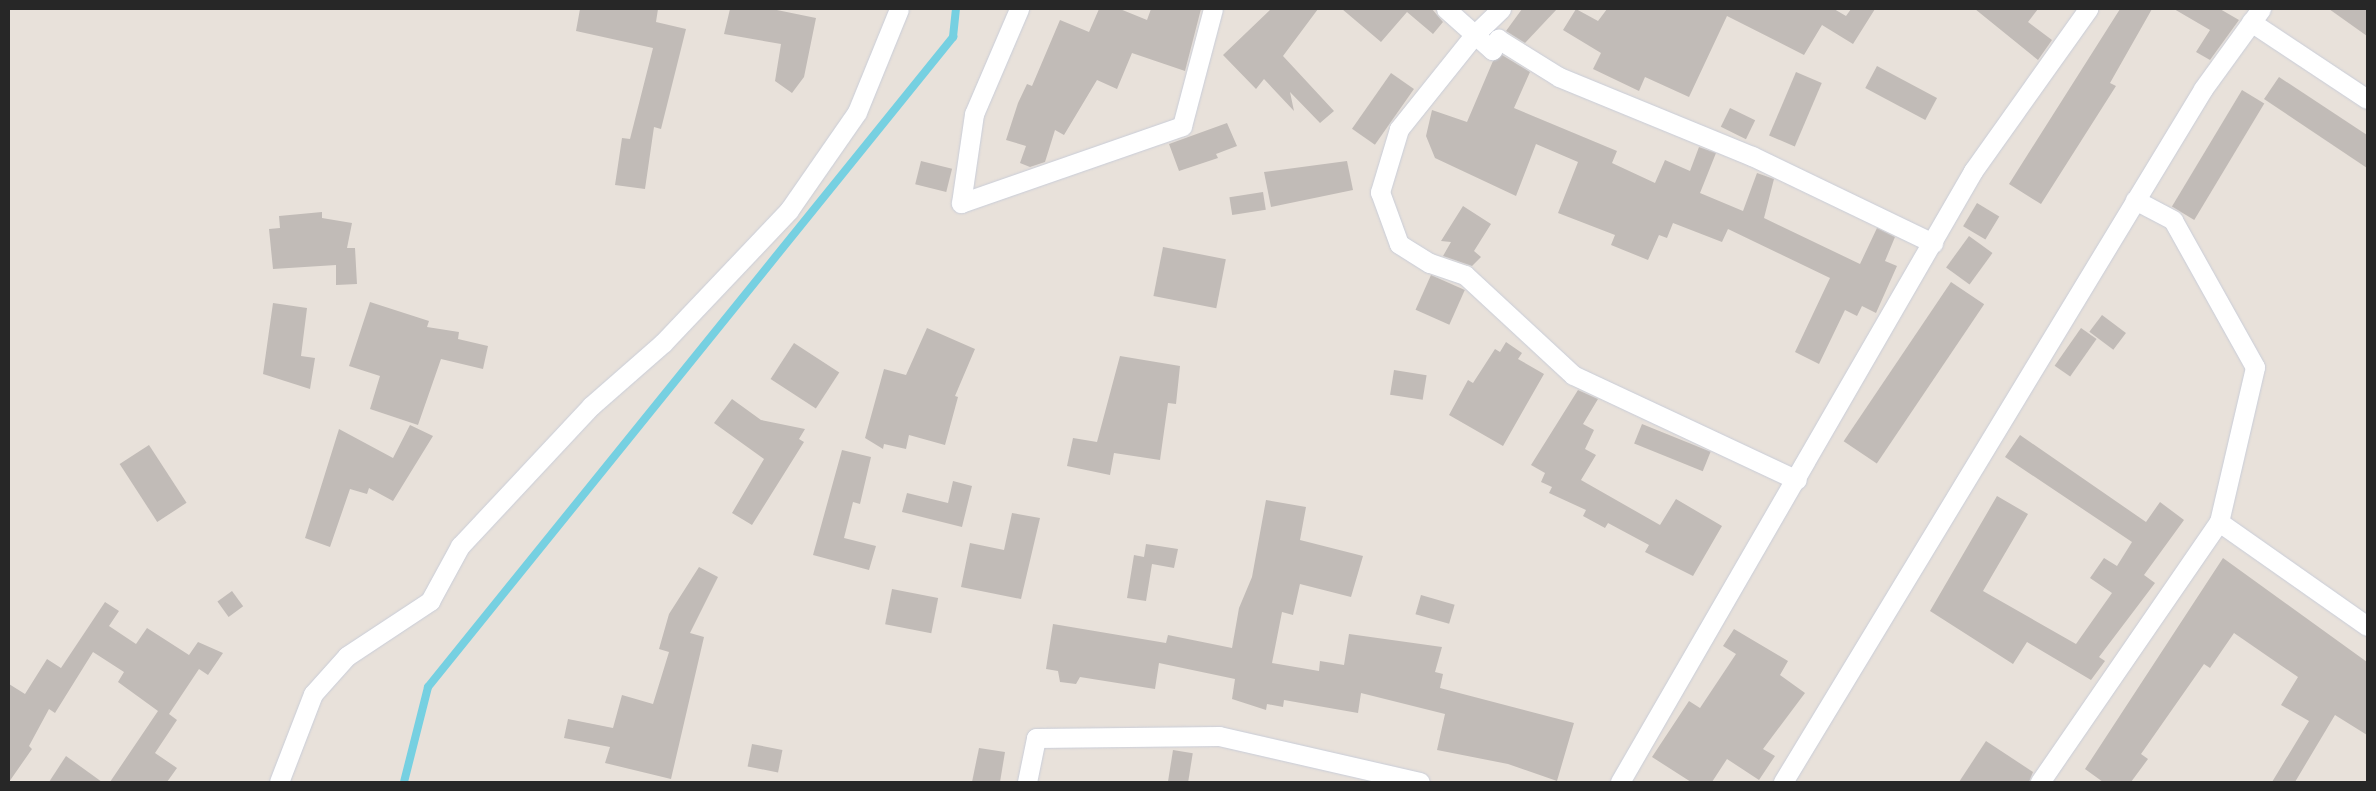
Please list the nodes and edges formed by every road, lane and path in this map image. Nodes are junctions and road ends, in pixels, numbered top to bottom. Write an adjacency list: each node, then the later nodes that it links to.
1 (899, 9): 15 (street)
2 (1018, 9): 3 (street)
3 (1213, 9)
4 (1446, 9): 8 (street)
5 (1501, 9): 8 (street)
6 (2088, 9): 11 (street)
7 (2256, 15): 9 (street); 10 (street)
8 (1475, 34): 11 (street); 12 (street)
9 (2367, 99)
10 (2135, 200): 13 (street); 19 (street)
11 (1933, 243): 12 (street)
12 (1797, 480): 18 (street)
13 (2219, 522): 14 (street); 20 (street)
14 (2367, 626)
15 (279, 782)
16 (1027, 782): 17 (street)
17 (1420, 782)
18 (1620, 782)
19 (1783, 782)
20 (2040, 782)

